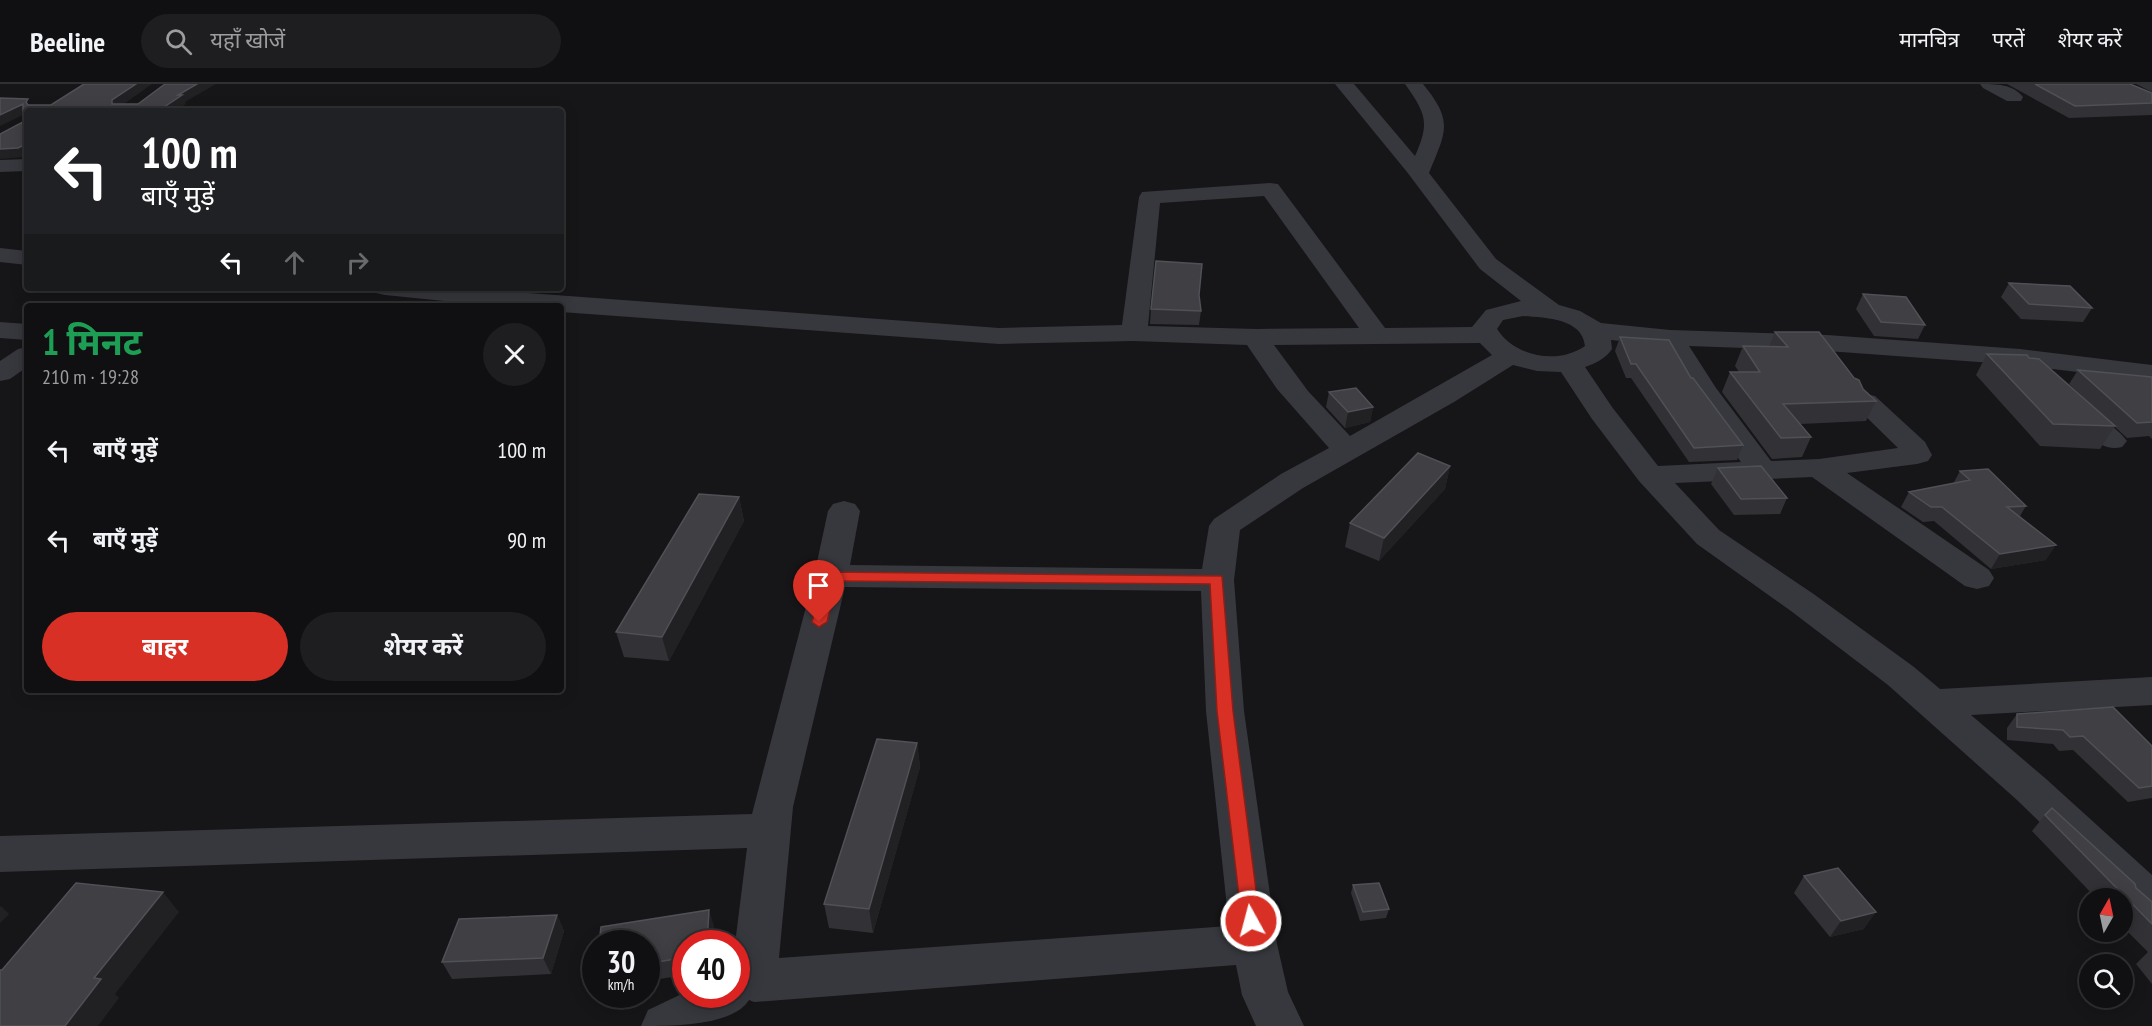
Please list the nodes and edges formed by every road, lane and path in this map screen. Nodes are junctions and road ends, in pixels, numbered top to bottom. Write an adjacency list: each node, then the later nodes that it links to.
1 (1344, 84): 7 (street)
2 (1414, 84): 7 (street)
3 (1989, 84): 4 (street)
4 (2014, 97)
5 (24, 165): 6 (street)
6 (0, 166)
7 (1418, 173): 10 (street)
8 (0, 255): 9 (street)
9 (24, 258)
10 (1488, 264): 14 (street); 15 (street)
11 (416, 291): 12 (street)
12 (544, 303)
13 (564, 304): 19 (street)
14 (1506, 310): 15 (street); 24 (street)
15 (1551, 311): 17 (street)
16 (0, 330): 18 (street)
17 (1593, 330): 22 (street); 27 (street)
18 (24, 332)
19 (1134, 333): 20 (street); 21 (street)
20 (1378, 336): 21 (street); 24 (street)
21 (1256, 337): 31 (street)
22 (1670, 338): 23 (street); 33 (street)
23 (1820, 343): 25 (street); 32 (street)
24 (1499, 345): 27 (street); 31 (street)
25 (2020, 357): 29 (street); 30 (street)
26 (24, 358): 28 (street)
27 (1569, 364): 34 (street)
28 (0, 373)
29 (2152, 373)
30 (2112, 441)
31 (1347, 450): 38 (street)
32 (1819, 468): 33 (street); 37 (street)
33 (1761, 469): 34 (street)
34 (1650, 475): 40 (street)
35 (844, 511): 36 (street)
36 (831, 576): 38 (street); 41 (street)
37 (1977, 578)
38 (1217, 580): 45 (street)
39 (2152, 691): 40 (street)
40 (1931, 703): 43 (street)
41 (771, 831): 42 (street); 44 (street)
42 (0, 854)
43 (2152, 903)
44 (750, 938)
45 (1254, 944): 46 (street); 49 (street)
46 (750, 988)
47 (701, 1008): 48 (street)
48 (665, 1026)
49 (1280, 1026)

